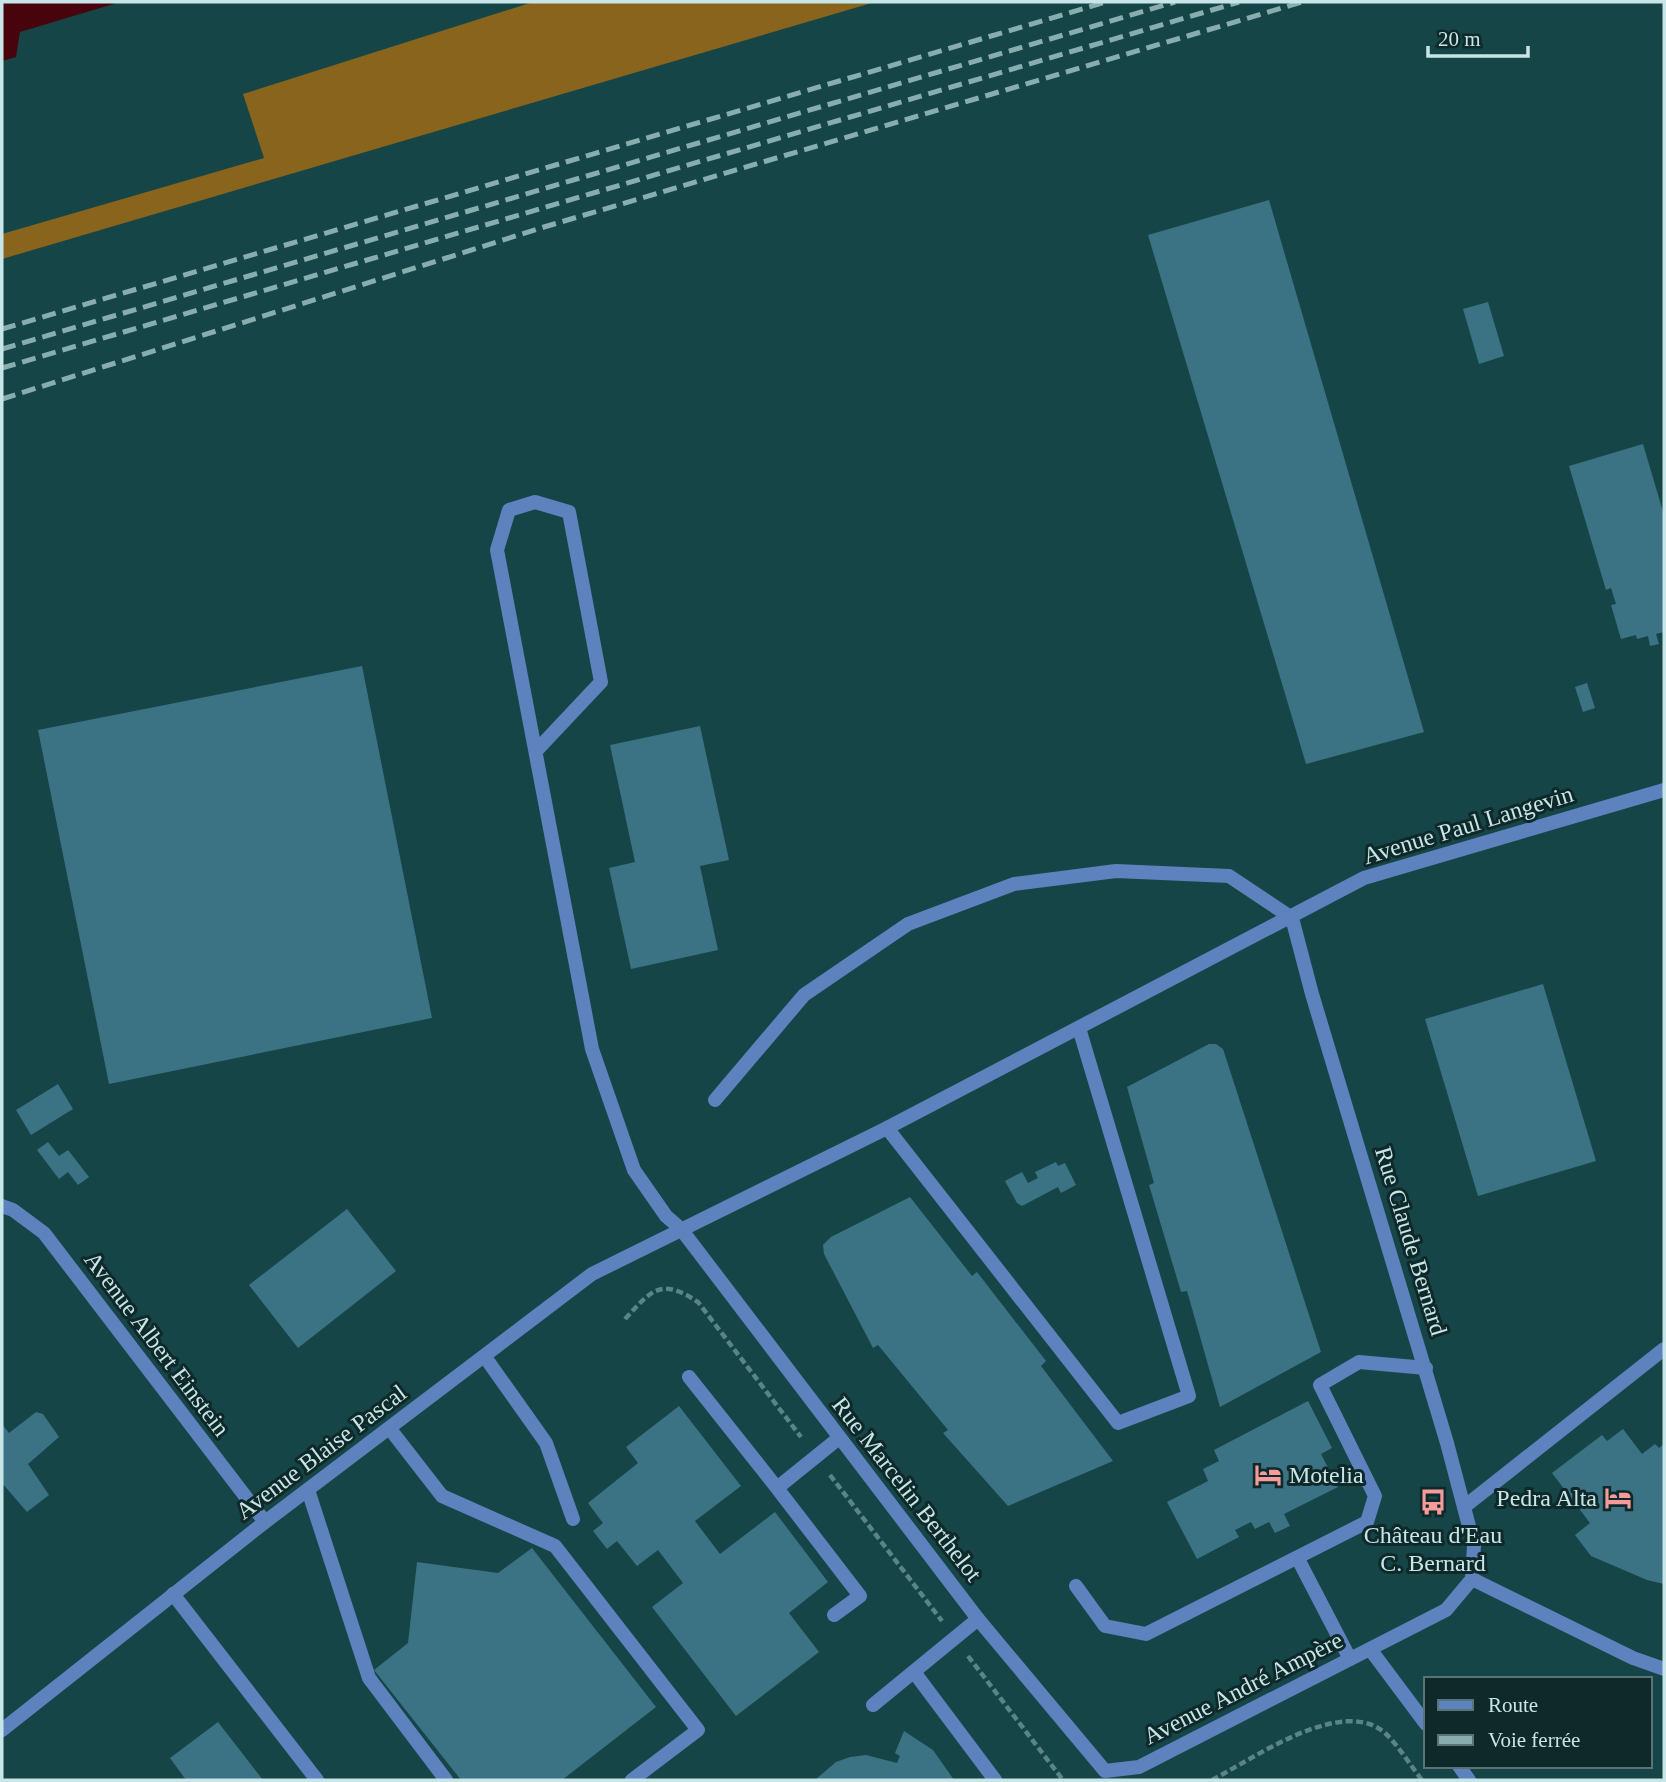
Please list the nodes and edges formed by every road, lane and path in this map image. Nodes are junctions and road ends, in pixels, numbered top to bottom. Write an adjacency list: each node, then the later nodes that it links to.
1 (536, 751): 1 (street, Rue Marcelin Berthelot); 8 (street, Rue Marcelin Berthelot)
2 (1664, 790): 3 (street, Avenue Paul Langevin)
3 (1292, 918): 4 (street, Avenue Paul Langevin); 5 (street); 12 (street, Rue Claude Bernard)
4 (1079, 1028): 6 (street, Avenue Blaise Pascal); 6 (street)
5 (715, 1100)
6 (887, 1128): 8 (street, Avenue Blaise Pascal)
7 (2, 1206): 21 (street, Avenue Albert Einstein)
8 (681, 1229): 11 (street, Avenue Blaise Pascal); 15 (street, Rue Marcelin Berthelot)
9 (625, 1319): 16 (path)
10 (1664, 1349): 19 (street)
11 (485, 1357): 14 (street, Avenue Blaise Pascal); 20 (street)
12 (1426, 1368): 19 (street, Rue Claude Bernard); 22 (street)
13 (689, 1377): 17 (street)
14 (390, 1429): 18 (street, Avenue Blaise Pascal); 39 (street)
15 (839, 1438): 16 (street); 27 (street, Rue Marcelin Berthelot)
16 (816, 1457): 17 (street); 28 (path)
17 (777, 1488): 26 (street)
18 (309, 1490): 21 (street, Avenue Blaise Pascal); 38 (street)
19 (1464, 1507): 23 (street, Rue Claude Bernard)
20 (573, 1519)
21 (265, 1522): 25 (street, Avenue Blaise Pascal)
22 (1298, 1559): 24 (street); 30 (street)
23 (1472, 1580): 29 (street, Avenue André Ampère); 31 (street)
24 (1076, 1586)
25 (173, 1594): 35 (street, Avenue Blaise Pascal); 37 (street)
26 (834, 1615)
27 (978, 1619): 28 (street); 36 (street, Rue Marcelin Berthelot)
28 (955, 1638): 32 (street); 41 (path)
29 (1370, 1649): 30 (street, Avenue André Ampère); 34 (street)
30 (1350, 1659): 36 (street, Avenue André Ampère)
31 (1664, 1670)
32 (914, 1672): 33 (street); 40 (street)
33 (873, 1705)
34 (1424, 1721)
35 (2, 1730)
36 (1104, 1776)
37 (317, 1780)
38 (446, 1780)
39 (632, 1780)
40 (995, 1780)
41 (1063, 1780)
42 (1212, 1780): 43 (path)
43 (1422, 1780)

